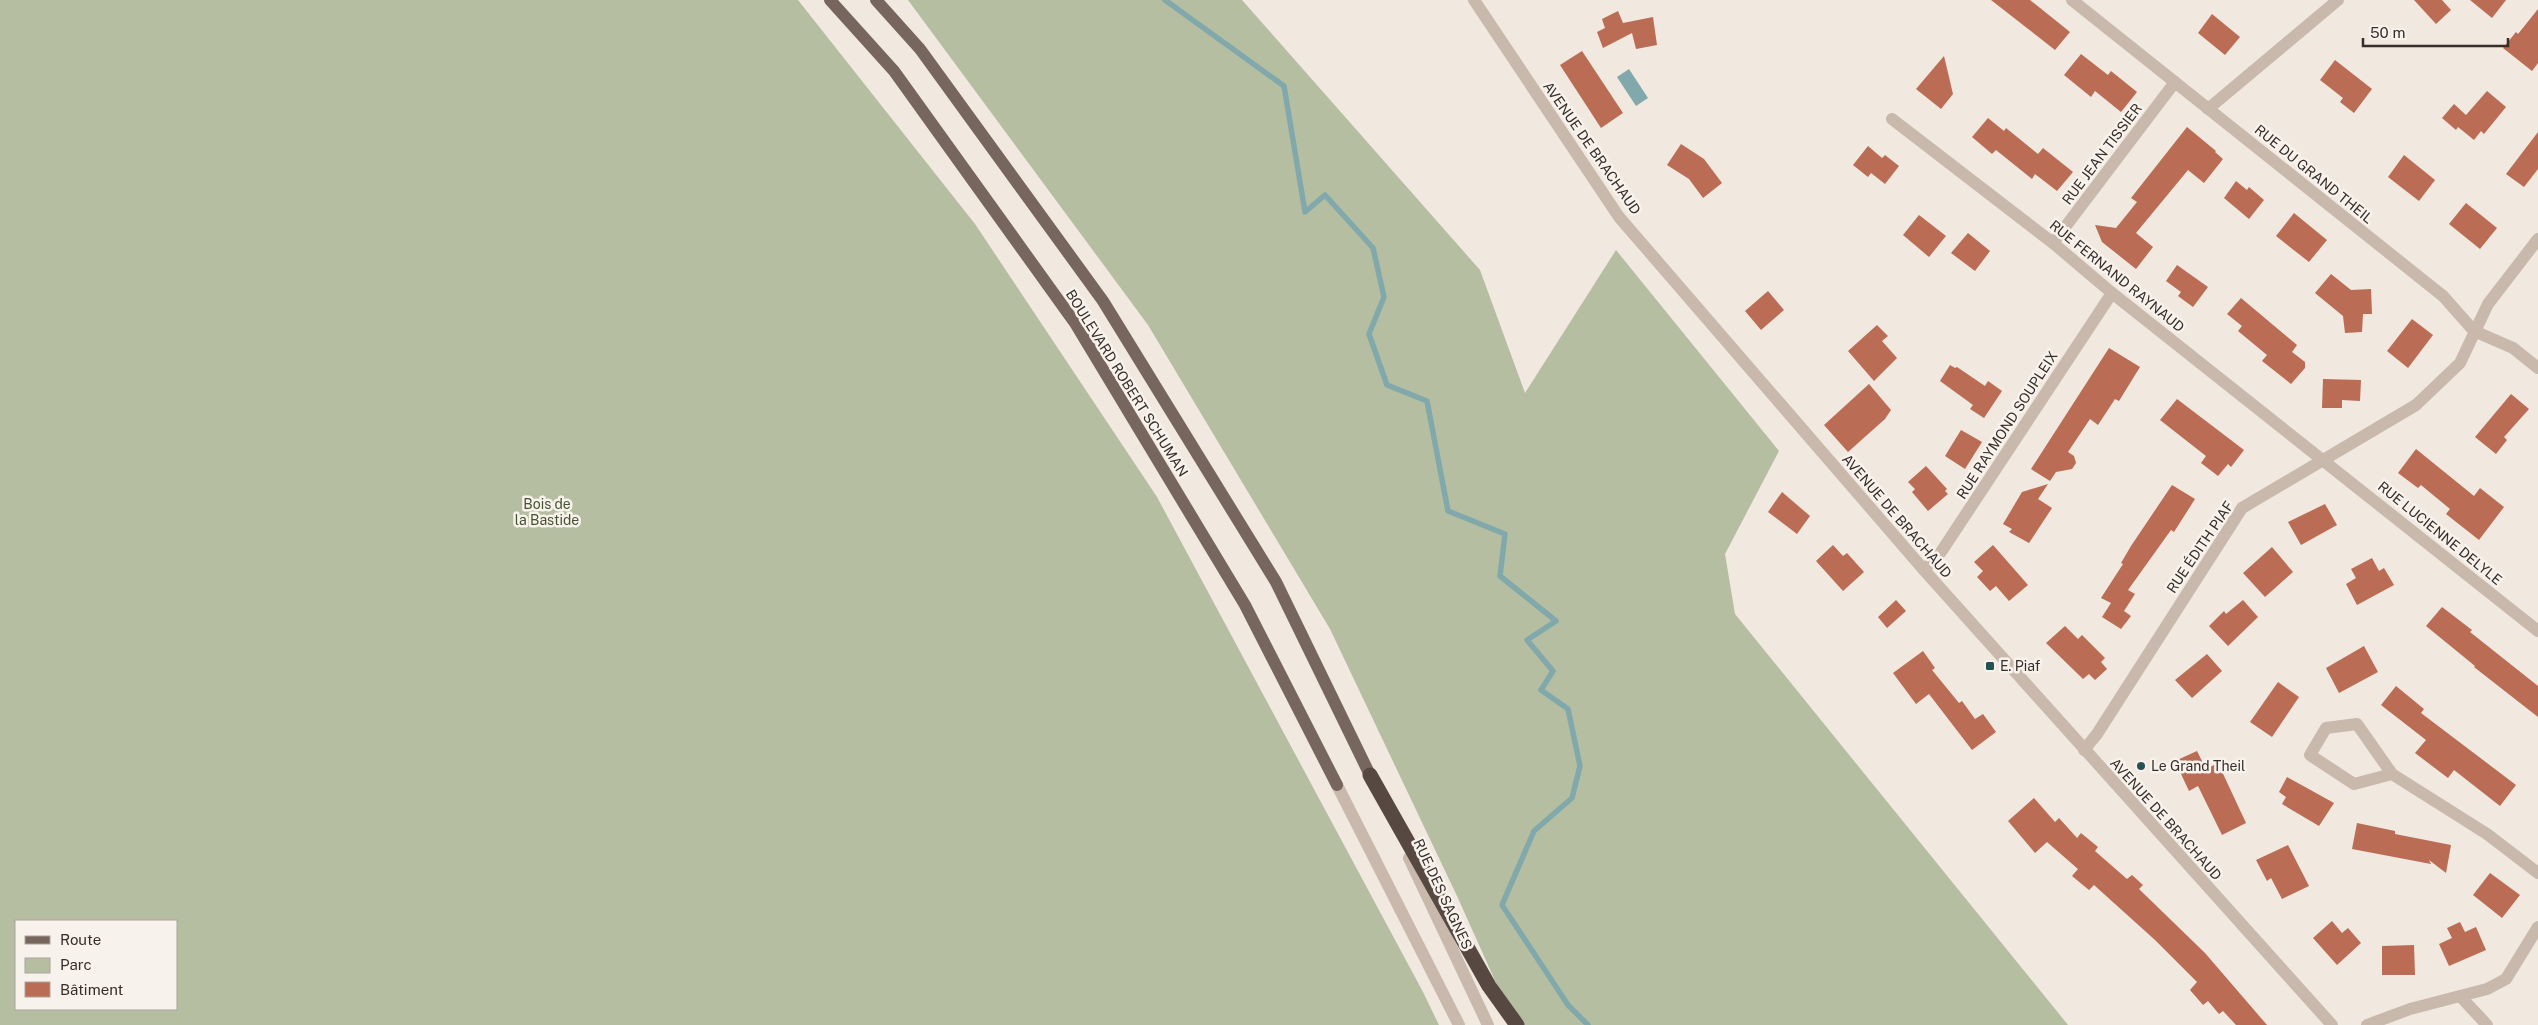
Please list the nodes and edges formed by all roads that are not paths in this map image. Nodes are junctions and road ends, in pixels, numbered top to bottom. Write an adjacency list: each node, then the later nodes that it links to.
1 (830, 0): 20 (main road, BOULEVARD ROBERT SCHUMAN)
2 (876, 0): 19 (main road, BOULEVARD ROBERT SCHUMAN)
3 (1474, 0): 15 (street, AVENUE DE BRACHAUD)
4 (2072, 0): 6 (street, RUE DU GRAND THEIL)
5 (2338, 0): 7 (street)
6 (2175, 82): 7 (street, RUE DU GRAND THEIL); 10 (street, RUE JEAN TISSIER)
7 (2208, 109): 12 (street, RUE DU GRAND THEIL)
8 (1892, 118): 10 (street, RUE FERNAND RAYNAUD)
9 (2538, 239): 12 (street, RUE ÉDITH PIAF)
10 (2053, 243): 11 (street, RUE FERNAND RAYNAUD)
11 (2112, 293): 14 (street, RUE FERNAND RAYNAUD); 15 (street, RUE RAYMOND SOUPLEIX)
12 (2474, 331): 13 (street, RUE DU GRAND THEIL); 14 (street, RUE ÉDITH PIAF)
13 (2538, 368)
14 (2323, 458): 16 (street, RUE LUCIENNE DELYLE); 17 (street, RUE ÉDITH PIAF)
15 (1924, 570): 17 (street, AVENUE DE BRACHAUD)
16 (2538, 631)
17 (2084, 750): 27 (street, AVENUE DE BRACHAUD)
18 (2392, 774): 18 (street); 21 (street)
19 (1370, 775): 25 (street, RUE DES SAGNES); 26 (highway)
20 (1337, 785): 24 (street)
21 (2538, 873)
22 (2538, 927): 23 (street)
23 (2460, 996): 28 (street); 29 (street)
24 (1459, 1025)
25 (1488, 1025)
26 (1517, 1025)
27 (2332, 1025)
28 (2367, 1025)
29 (2487, 1025)

